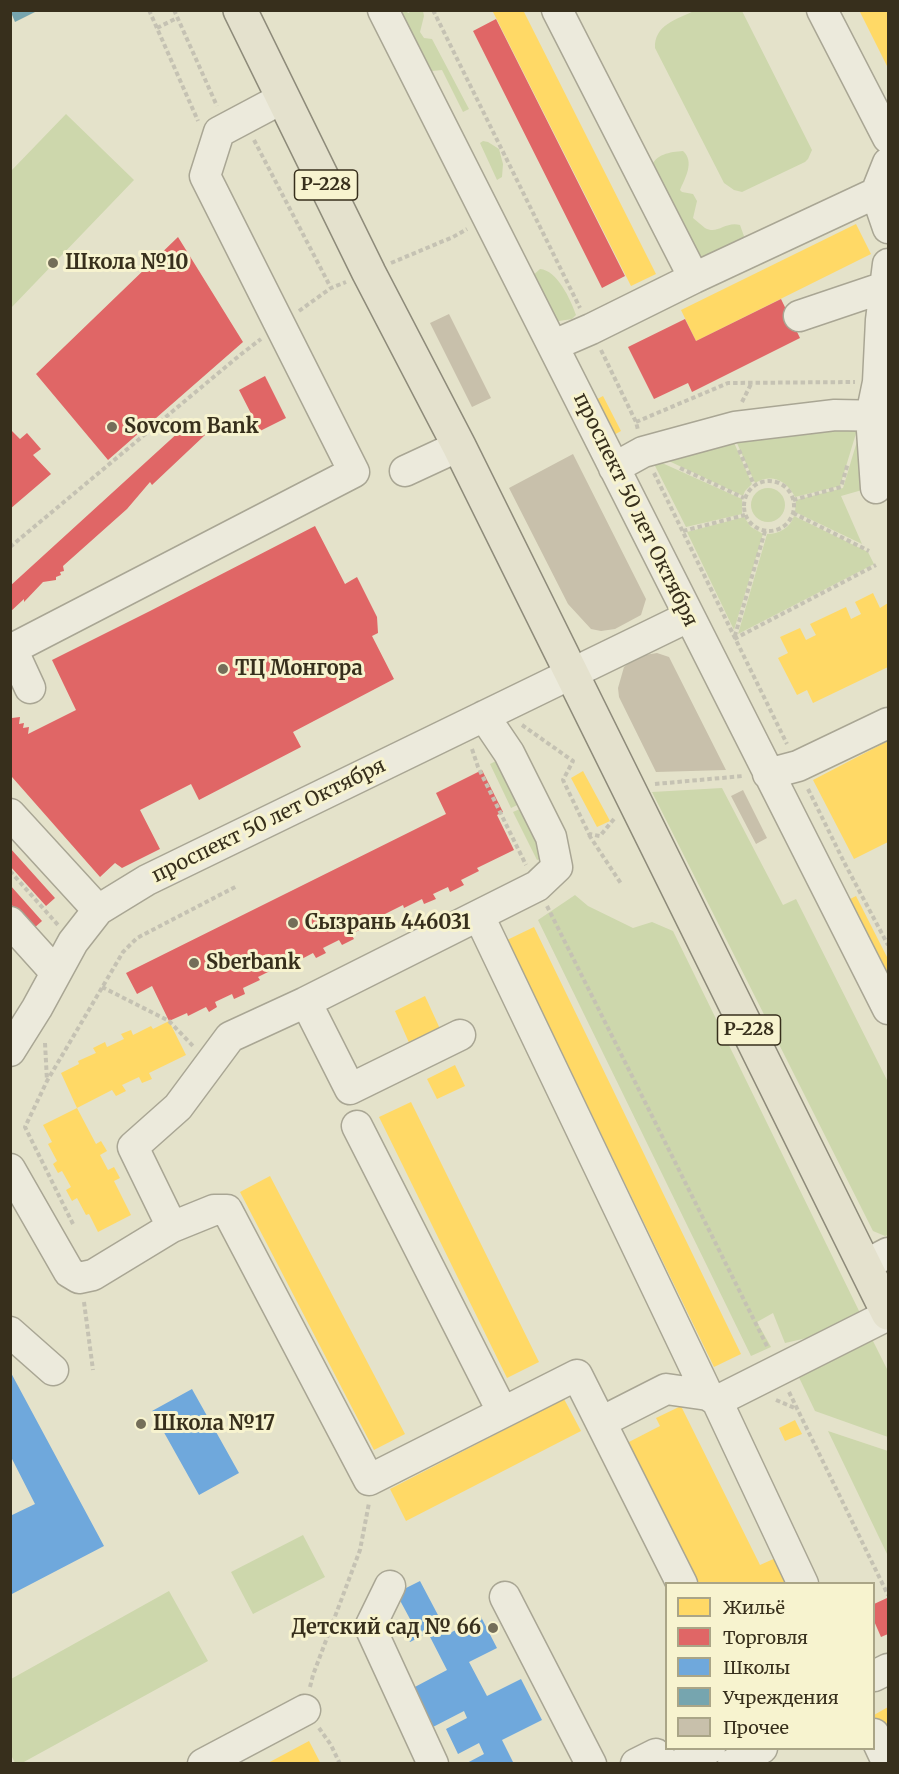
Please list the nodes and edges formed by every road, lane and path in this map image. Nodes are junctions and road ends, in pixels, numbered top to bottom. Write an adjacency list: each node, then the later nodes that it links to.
1 (149, 10): 9 (path)
2 (174, 10): 8 (path)
3 (240, 10): 10 (main road, Р-228)
4 (383, 10): 25 (street, проспект 50 лет Октября)
5 (433, 10): 24 (path)
6 (557, 10): 20 (street)
7 (822, 10): 13 (street)
8 (177, 18): 9 (path); 11 (path)
9 (157, 28): 12 (path)
10 (283, 98): 11 (street); 18 (main road, Р-228)
11 (243, 119): 21 (path); 23 (street)
12 (200, 125)
13 (888, 138)
14 (888, 164): 15 (street)
15 (876, 193): 16 (street); 20 (street)
16 (888, 228)
17 (453, 237): 18 (path)
18 (369, 273): 21 (path); 29 (main road, Р-228)
19 (887, 275): 22 (street); 26 (street)
20 (694, 278): 24 (street)
21 (331, 288): 23 (path)
22 (800, 316)
23 (280, 325): 41 (path); 47 (street)
24 (591, 329): 25 (street); 28 (path)
25 (554, 345): 32 (street, проспект 50 лет Октября)
26 (878, 382): 27 (street); 28 (path)
27 (880, 416): 30 (street); 34 (street)
28 (636, 423): 30 (path)
29 (459, 446): 33 (street); 46 (main road, Р-228)
30 (643, 452): 32 (street); 35 (path); 39 (path)
31 (850, 456): 36 (path)
32 (614, 468): 44 (street, проспект 50 лет Октября)
33 (405, 471)
34 (876, 488)
35 (744, 498): 36 (path); 38 (path)
36 (793, 500): 37 (path)
37 (793, 513): 40 (path); 42 (path)
38 (745, 515): 39 (path); 40 (path)
39 (683, 531): 45 (path)
40 (765, 531): 45 (path)
41 (10, 547)
42 (869, 551)
43 (876, 565): 45 (path)
44 (688, 617): 46 (street, проспект 50 лет Октября); 52 (street, проспект 50 лет Октября)
45 (734, 639): 50 (path)
46 (572, 674): 48 (street, проспект 50 лет Октября); 53 (main road, Р-228)
47 (30, 688)
48 (492, 713): 55 (path); 59 (street); 60 (street, проспект 50 лет Октября)
49 (888, 723): 50 (street)
50 (798, 766): 52 (street); 64 (path)
51 (478, 767): 59 (path)
52 (768, 774): 53 (path); 68 (street, проспект 50 лет Октября)
53 (632, 795): 55 (path); 76 (main road, Р-228)
54 (10, 813): 60 (street)
55 (589, 834): 57 (path)
56 (10, 872): 63 (path)
57 (622, 885)
58 (237, 886): 66 (path)
59 (537, 886): 61 (street); 80 (path)
60 (98, 910): 63 (street, проспект 50 лет Октября)
61 (479, 915): 67 (street); 83 (street)
62 (10, 921): 65 (street)
63 (73, 942): 65 (street, проспект 50 лет Октября)
64 (888, 945)
65 (56, 973): 70 (street, проспект 50 лет Октября)
66 (102, 987): 71 (path); 75 (path)
67 (306, 1002): 69 (street); 71 (street)
68 (888, 1010)
69 (460, 1035)
70 (10, 1051)
71 (210, 1062): 74 (street)
72 (357, 1126): 84 (street)
73 (10, 1169): 77 (street)
74 (172, 1227): 77 (street); 86 (street)
75 (75, 1228)
76 (877, 1259): 78 (main road, Р-228)
77 (79, 1278): 82 (path)
78 (888, 1314): 80 (street)
79 (12, 1338): 81 (street)
80 (778, 1369): 83 (street); 90 (path)
81 (45, 1370)
82 (93, 1370)
83 (713, 1398): 85 (street); 88 (street)
84 (502, 1411): 85 (street); 86 (street)
85 (601, 1422): 87 (street)
86 (369, 1480): 92 (path)
87 (681, 1582)
88 (802, 1582)
89 (390, 1586): 98 (street)
90 (888, 1595)
91 (505, 1597): 99 (street)
92 (305, 1710): 96 (street); 97 (path)
93 (875, 1738): 104 (street)
94 (708, 1750): 102 (street)
95 (760, 1750): 103 (street)
96 (203, 1764)
97 (340, 1764)
98 (433, 1764)
99 (591, 1764)
100 (636, 1764): 101 (street)
101 (666, 1764)
102 (681, 1764)
103 (733, 1764)
104 (888, 1764)

